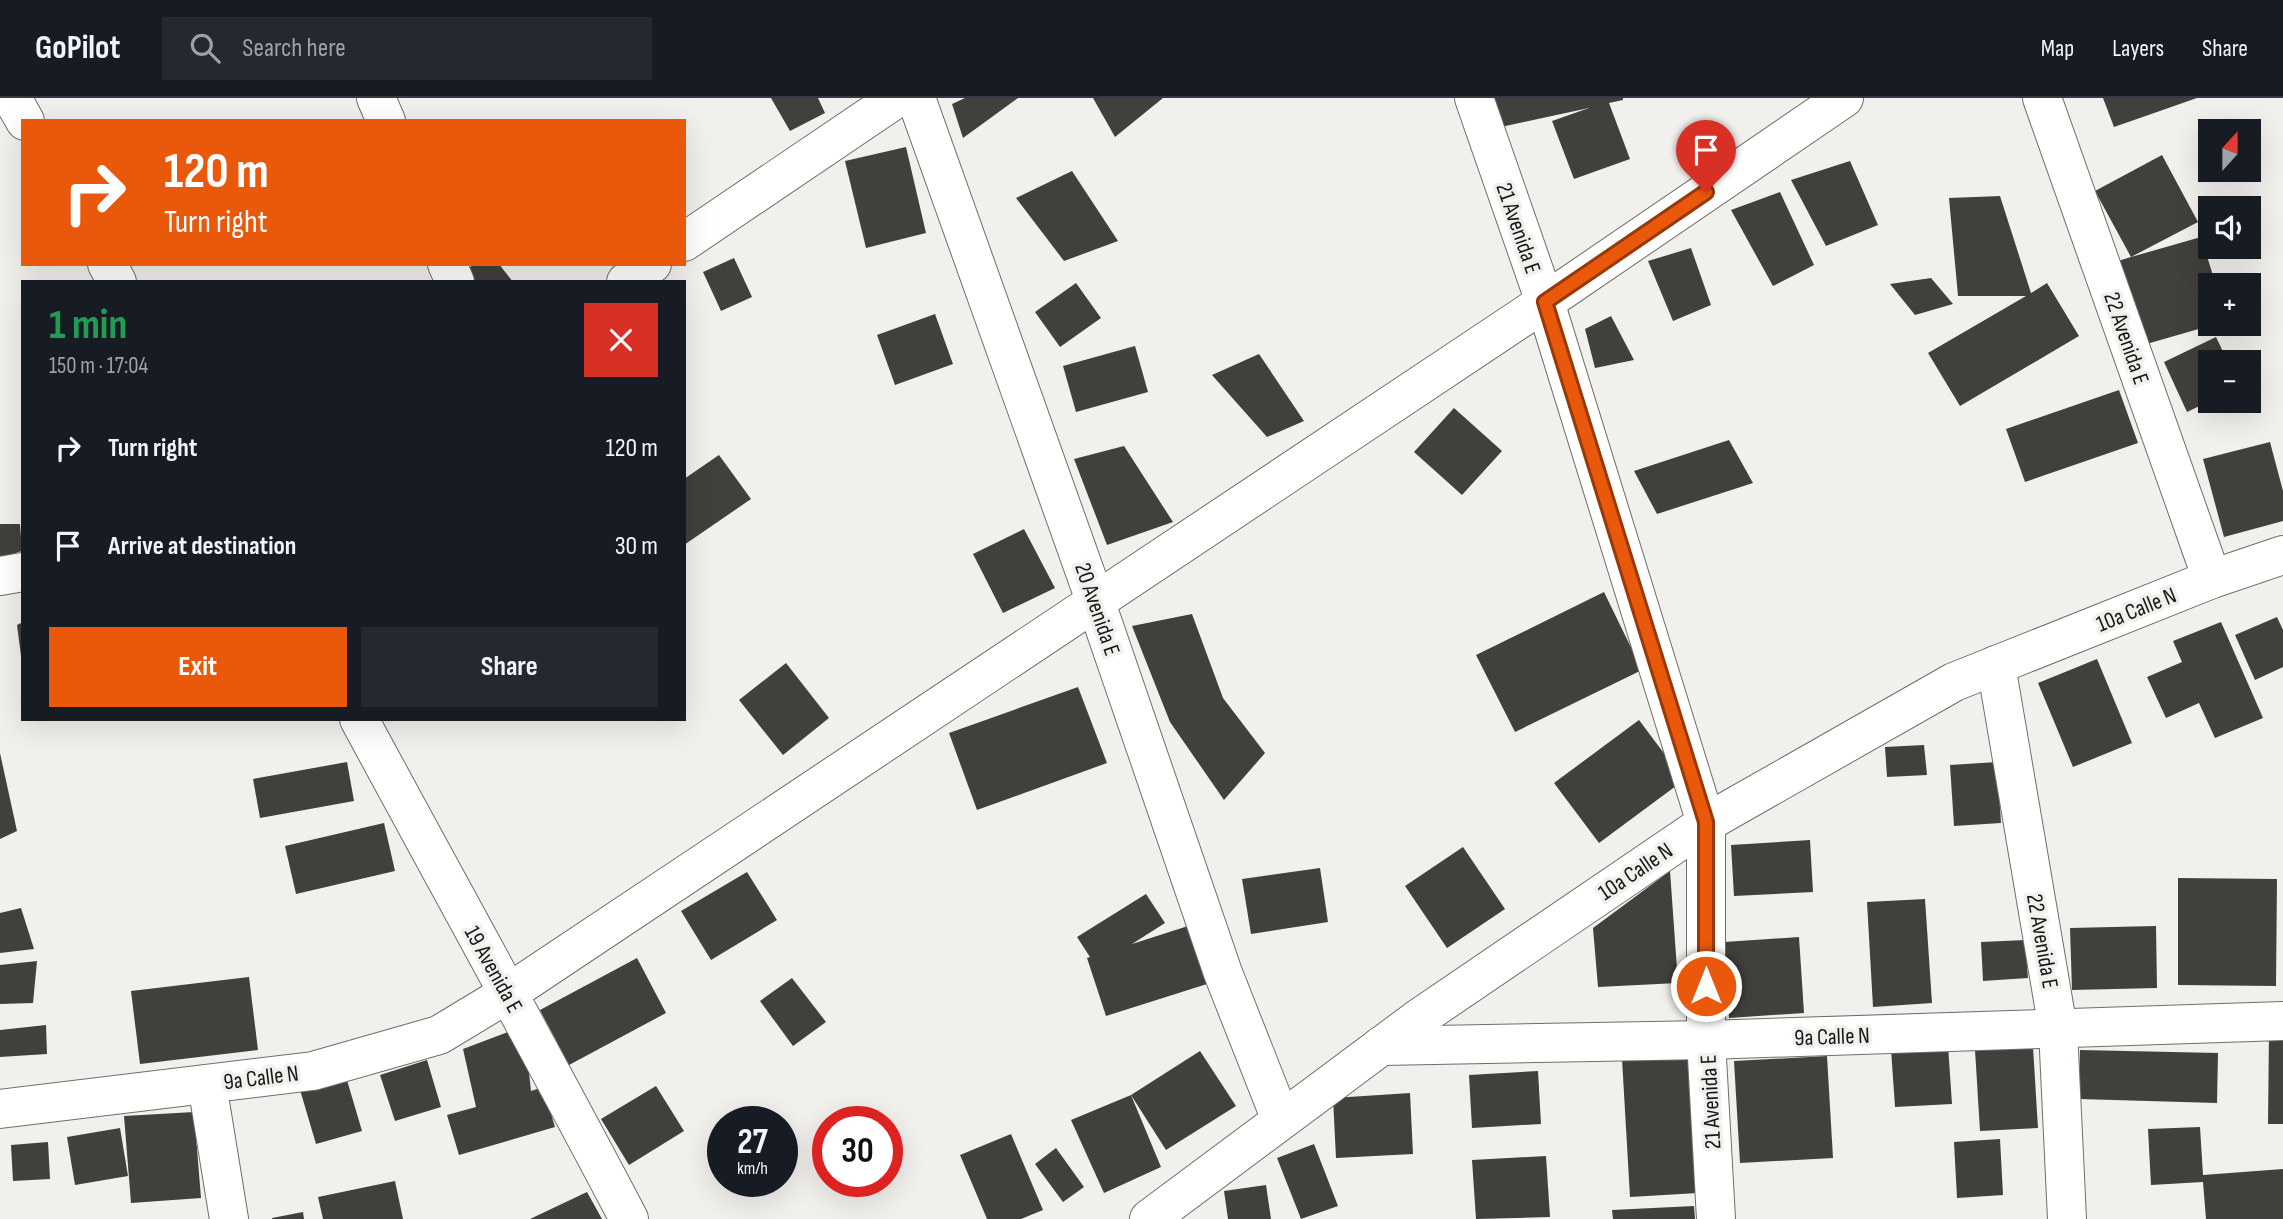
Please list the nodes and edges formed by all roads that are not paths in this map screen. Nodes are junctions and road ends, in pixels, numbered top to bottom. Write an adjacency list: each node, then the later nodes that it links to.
1 (12, 98): 8 (street)
2 (376, 98): 9 (street)
3 (897, 98): 10 (street)
4 (916, 98): 18 (street, 20 Avenida E)
5 (1474, 98): 13 (street, 21 Avenida E)
6 (1844, 98): 13 (street, 9a Calle N)
7 (2042, 98): 17 (street, 22 Avenida E)
8 (24, 119)
9 (385, 119)
10 (686, 241)
11 (649, 266): 12 (street)
12 (629, 280)
13 (1545, 302): 18 (street, 9a Calle N); 21 (street, 21 Avenida E)
14 (2283, 555): 17 (street, 10a Calle N)
15 (21, 572): 16 (street)
16 (0, 576)
17 (2212, 579): 19 (street, 10a Calle N)
18 (1095, 600): 22 (street, 9a Calle N); 29 (street, 20 Avenida E)
19 (1996, 665): 21 (street, 10a Calle N); 24 (street, 22 Avenida E)
20 (360, 721): 22 (street, 19 Avenida E)
21 (1706, 822): 25 (street, 21 Avenida E); 26 (street, 10a Calle N)
22 (506, 993): 27 (street, 9a Calle N); 31 (street, 19 Avenida E)
23 (2283, 1021): 24 (street, 9a Calle N)
24 (2058, 1029): 25 (street, 9a Calle N); 34 (street, 22 Avenida E)
25 (1706, 1040): 26 (street, 9a Calle N); 33 (street, 21 Avenida E)
26 (1381, 1046): 29 (street, 10a Calle N)
27 (206, 1084): 28 (street, 9a Calle N); 30 (street)
28 (0, 1109)
29 (1281, 1120): 32 (street, 10a Calle N)
30 (229, 1219)
31 (629, 1219)
32 (1149, 1219)
33 (1716, 1219)
34 (2067, 1219)

